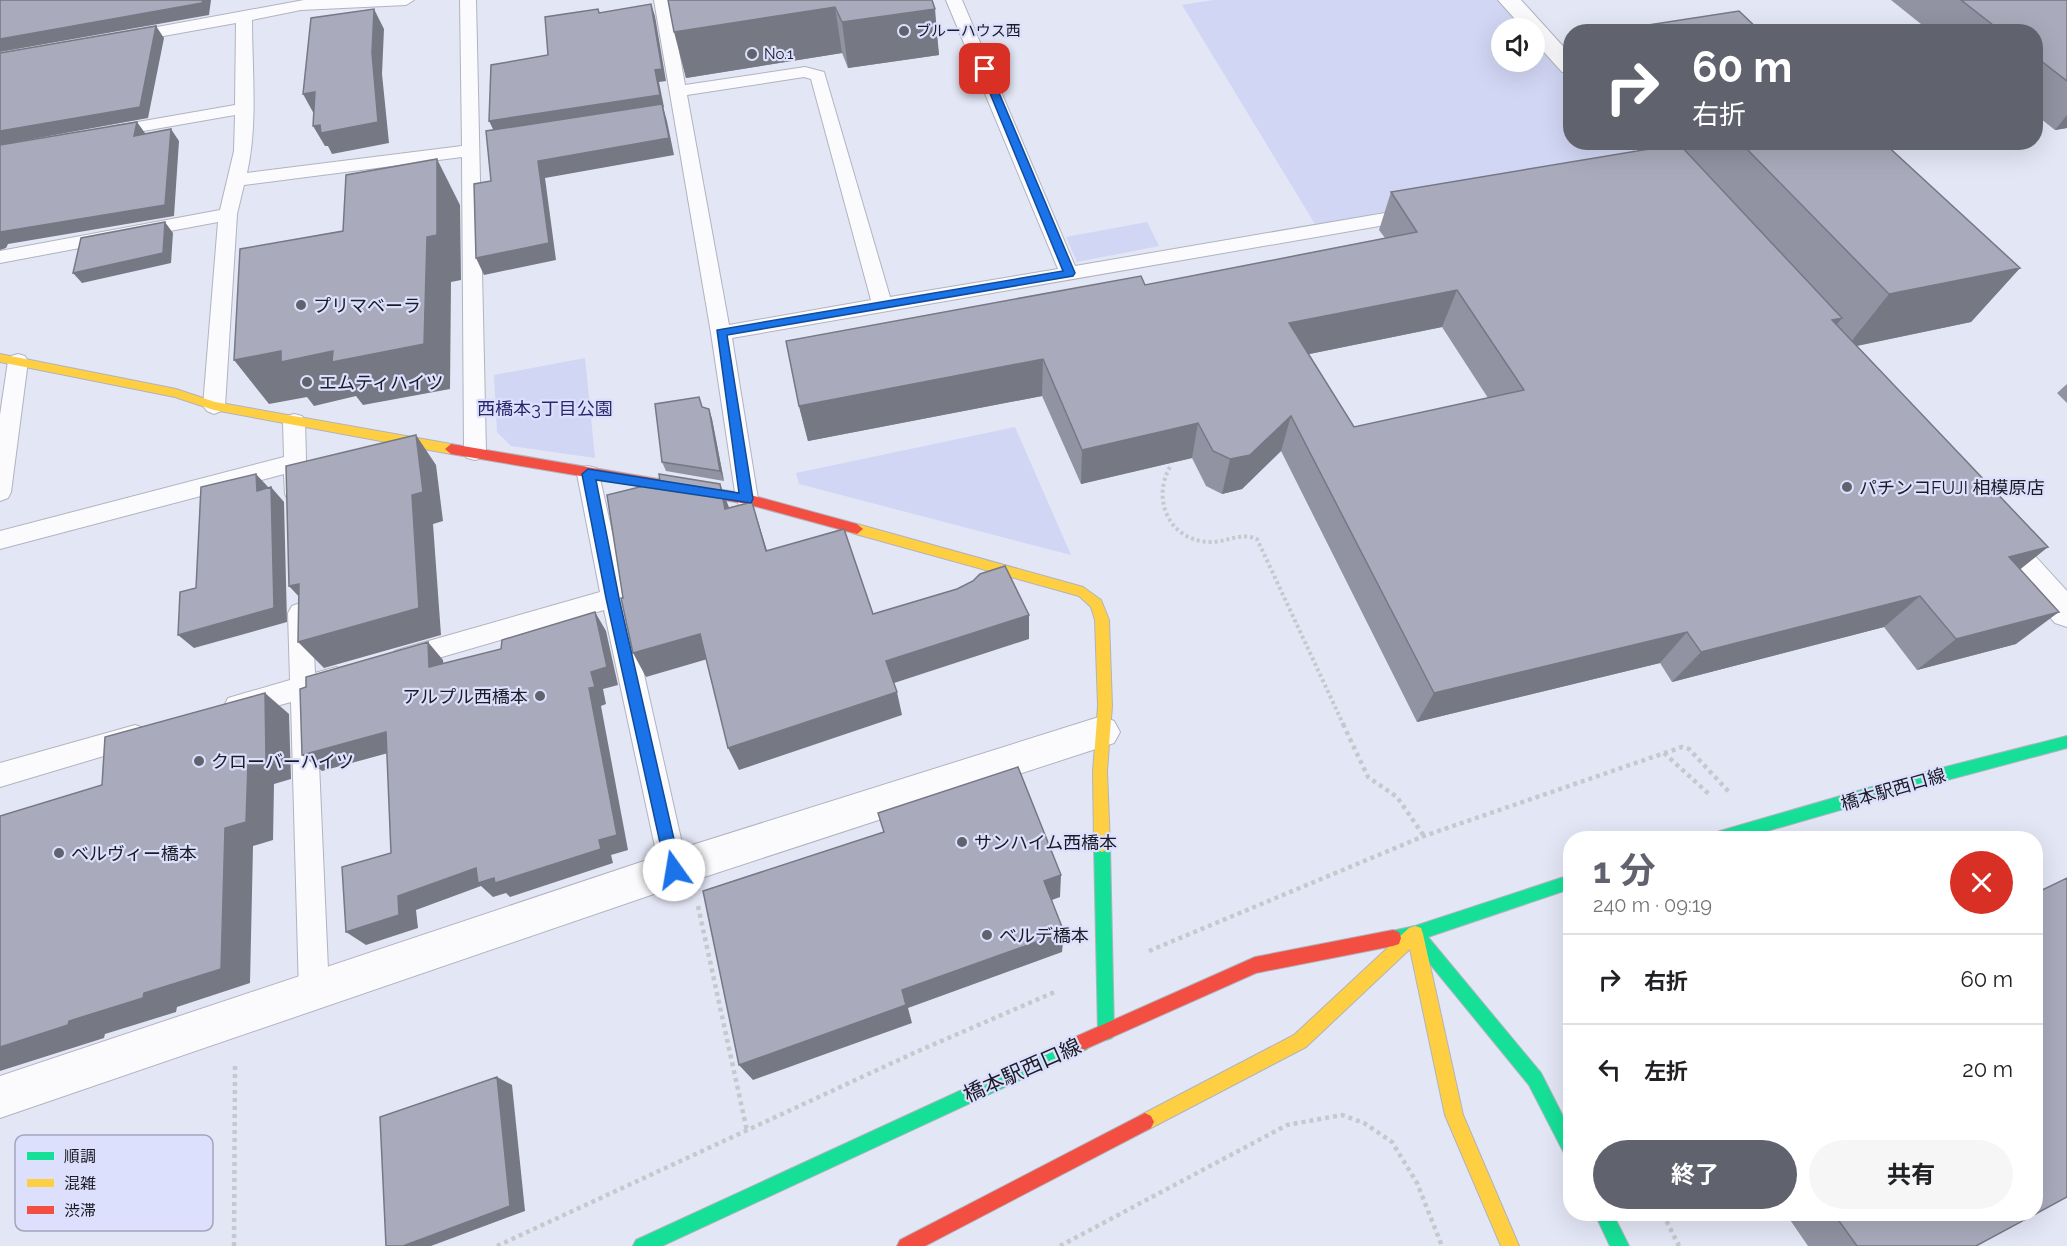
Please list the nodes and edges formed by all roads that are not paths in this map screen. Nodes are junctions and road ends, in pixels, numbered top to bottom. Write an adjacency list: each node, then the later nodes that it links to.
1 (406, 0): 6 (lane)
2 (468, 0): 15 (lane)
3 (662, 0): 10 (lane)
4 (954, 0): 22 (lane)
5 (1509, 0): 9 (street)
6 (294, 2): 7 (lane)
7 (244, 17): 8 (lane); 11 (lane)
8 (116, 39)
9 (1563, 59)
10 (679, 91): 12 (lane); 23 (lane)
11 (245, 108): 14 (lane); 17 (lane)
12 (683, 112): 13 (lane); 24 (lane)
13 (659, 115)
14 (93, 135)
15 (475, 146): 17 (lane); 28 (lane)
16 (1643, 150): 18 (street)
17 (238, 180): 20 (lane)
18 (1696, 205)
19 (1432, 211): 22 (lane)
20 (228, 214): 21 (lane); 26 (lane)
21 (0, 257)
22 (1069, 273): 23 (lane)
23 (882, 305): 24 (lane)
24 (721, 333): 32 (lane)
25 (9, 359): 26 (street); 31 (lane)
26 (214, 406): 27 (street)
27 (294, 422): 28 (street); 29 (lane)
28 (475, 452): 30 (street)
29 (295, 463): 34 (lane); 35 (lane)
30 (588, 474): 32 (street); 37 (lane)
31 (0, 492)
32 (747, 499): 42 (street)
33 (1973, 509): 38 (street)
34 (297, 522)
35 (0, 540)
36 (300, 593): 39 (lane)
37 (612, 598): 39 (lane); 46 (lane)
38 (2067, 613)
39 (303, 687): 40 (lane); 49 (lane)
40 (213, 713)
41 (157, 729): 44 (lane)
42 (1102, 732): 46 (street); 50 (street)
43 (2067, 742): 45 (street, 橋本駅西口線)
44 (0, 775)
45 (1744, 831)
46 (681, 867): 49 (street)
47 (1563, 884): 48 (street, 橋本駅西口線)
48 (1415, 934): 50 (street, 橋本駅西口線); 52 (street); 55 (street, 橋本駅西口線); 56 (street)
49 (314, 992): 51 (street)
50 (1106, 1032): 54 (street, 橋本駅西口線)
51 (0, 1097)
52 (1563, 1133)
53 (1608, 1221): 57 (street)
54 (642, 1246)
55 (906, 1246)
56 (1510, 1246)
57 (1620, 1246)

